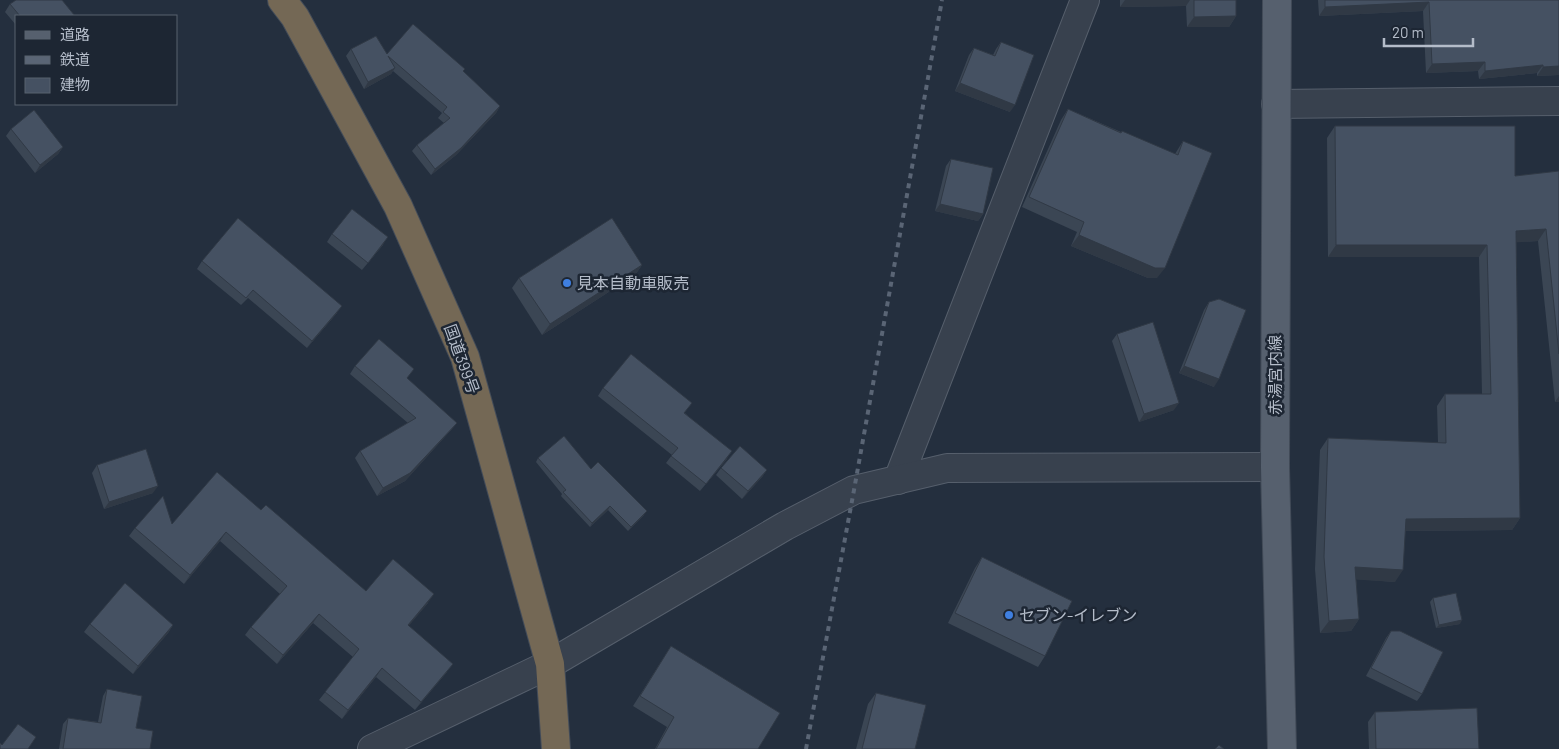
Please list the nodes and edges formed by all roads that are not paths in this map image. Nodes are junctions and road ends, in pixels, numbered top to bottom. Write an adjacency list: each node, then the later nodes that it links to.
1 (282, 0): 8 (highway, 国道399号)
2 (1084, 0): 7 (street)
3 (1277, 0): 5 (main road, 赤湯宮内線)
4 (1559, 102): 5 (street)
5 (1276, 104): 6 (main road, 赤湯宮内線)
6 (1275, 467): 7 (street); 11 (main road, 赤湯宮内線)
7 (898, 480): 8 (street)
8 (550, 664): 9 (street); 10 (highway, 国道399号)
9 (372, 749)
10 (556, 749)
11 (1282, 749)

